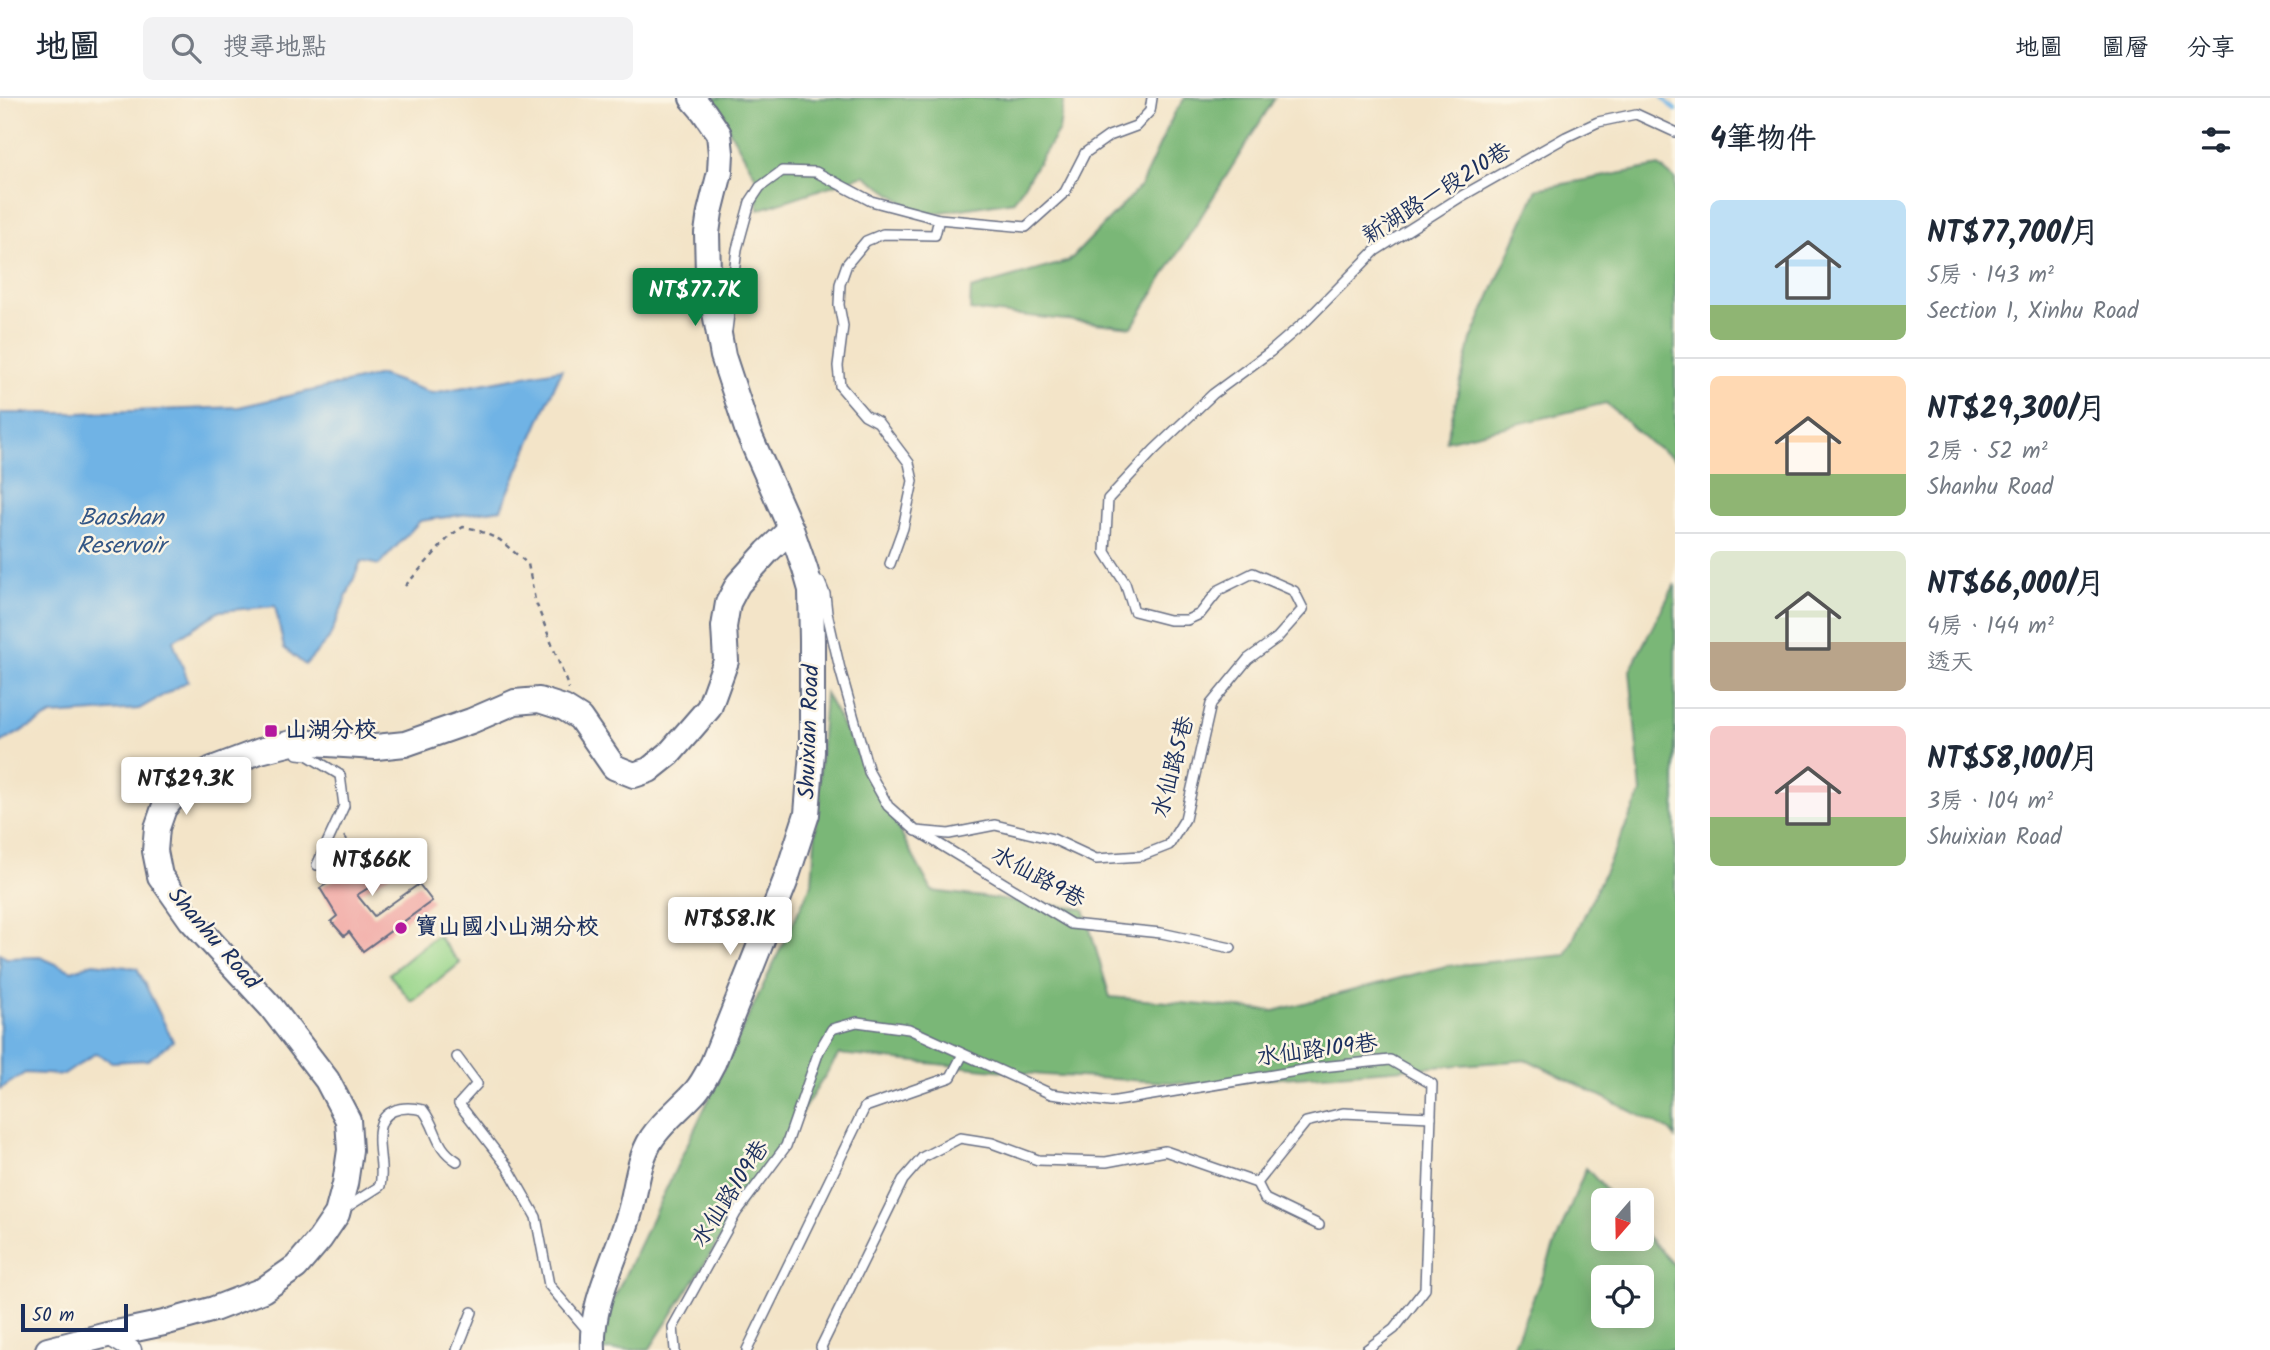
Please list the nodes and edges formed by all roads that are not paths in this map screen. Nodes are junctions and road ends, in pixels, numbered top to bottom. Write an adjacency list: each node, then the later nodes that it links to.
1 (692, 98): 5 (street, Shuixian Road)
2 (1152, 98): 4 (lane)
3 (1675, 132): 6 (lane, 新湖路一段210巷)
4 (939, 219): 5 (lane); 8 (lane)
5 (723, 356): 7 (street, Shuixian Road)
6 (1213, 394): 10 (lane, 水仙路5巷)
7 (791, 529): 9 (street, Shanhu Road); 10 (lane); 22 (street, Shuixian Road)
8 (890, 564)
9 (260, 751): 11 (lane); 18 (street, Shanhu Road)
10 (916, 831): 12 (lane, 水仙路9巷)
11 (317, 865)
12 (1231, 948)
13 (963, 1054): 15 (lane, 水仙路109巷); 26 (lane, 水仙路109巷); 27 (lane)
14 (457, 1057): 22 (lane)
15 (1431, 1117): 17 (lane); 29 (lane, 水仙路109巷)
16 (457, 1161): 18 (lane)
17 (1257, 1183): 19 (lane); 28 (lane)
18 (337, 1214): 21 (street, Shanhu Road)
19 (1319, 1225)
20 (472, 1312): 25 (lane)
21 (107, 1335): 23 (street, Shanhu Road); 24 (street)
22 (592, 1343)
23 (48, 1350)
24 (132, 1350)
25 (457, 1350)
26 (675, 1350)
27 (747, 1350)
28 (822, 1350)
29 (1366, 1350)

